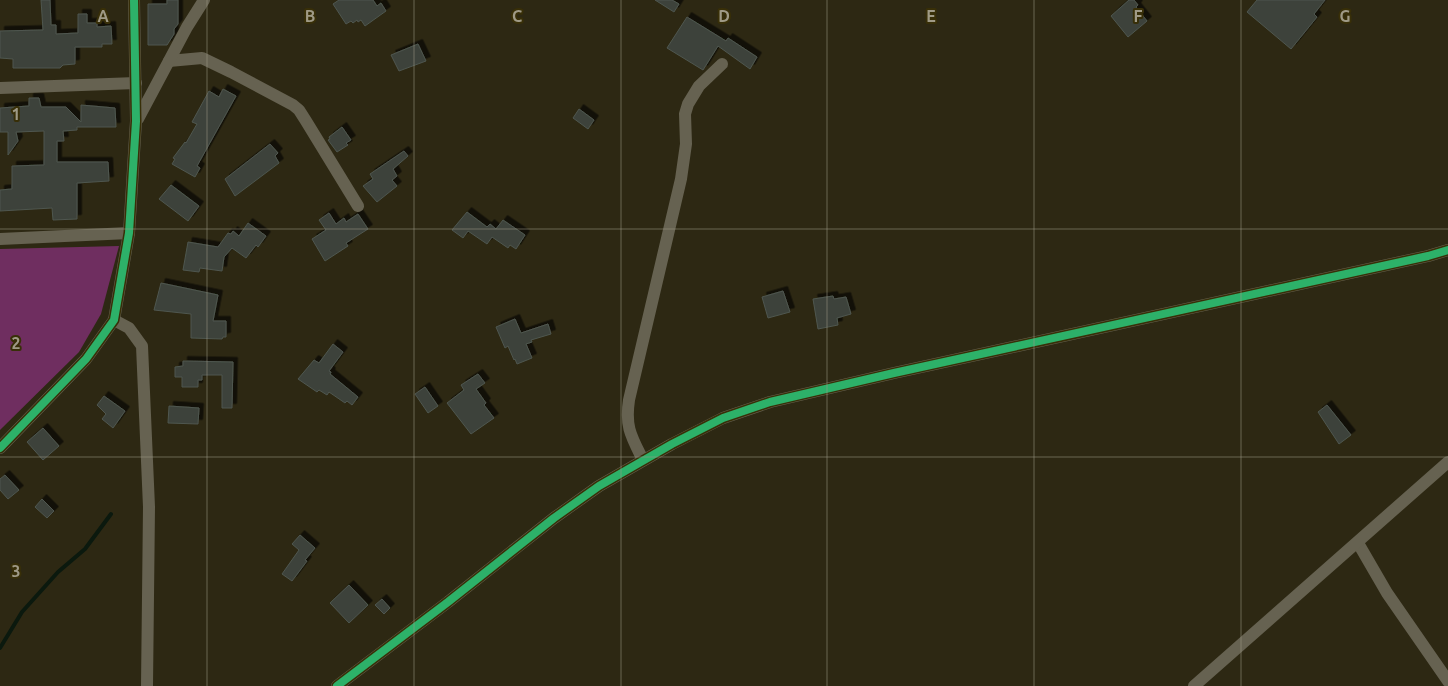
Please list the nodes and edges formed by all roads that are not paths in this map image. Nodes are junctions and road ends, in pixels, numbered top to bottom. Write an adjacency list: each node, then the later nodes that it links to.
1 (134, 0): 5 (street)
2 (204, 0): 3 (street)
3 (169, 60): 7 (street); 8 (street)
4 (722, 64): 14 (street)
5 (136, 83): 6 (street); 7 (street)
6 (0, 88)
7 (136, 121): 9 (street)
8 (358, 206)
9 (130, 233): 10 (street); 12 (street)
10 (0, 239)
11 (1448, 250): 14 (street)
12 (114, 320): 13 (street); 18 (street)
13 (0, 448)
14 (643, 460): 19 (street)
15 (1448, 462): 16 (street)
16 (1358, 543): 17 (street); 20 (street)
17 (1448, 681)
18 (147, 686)
19 (337, 686)
20 (1194, 686)

